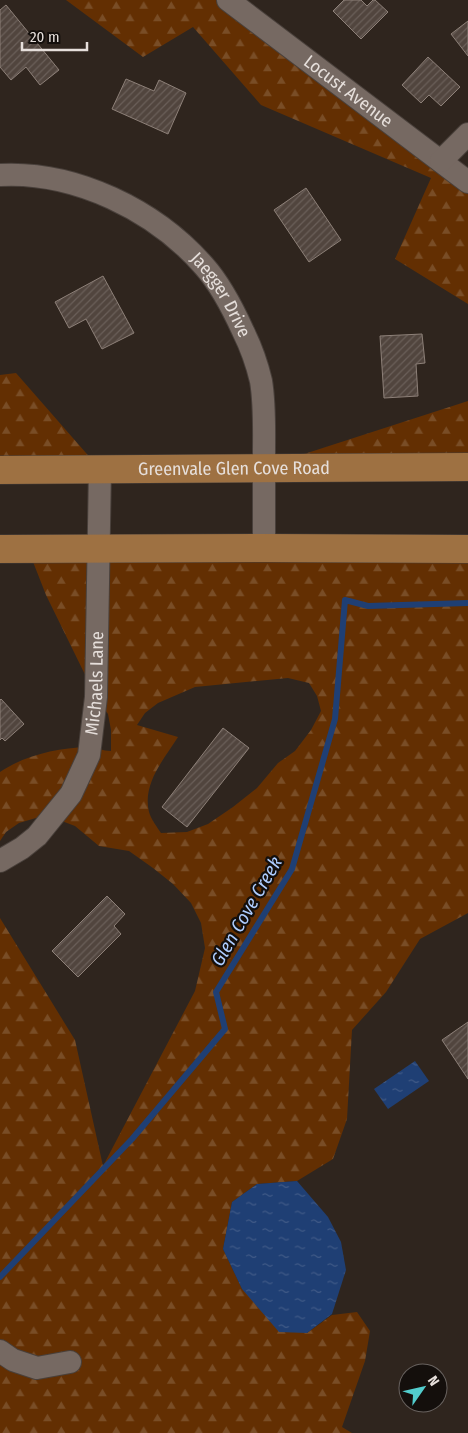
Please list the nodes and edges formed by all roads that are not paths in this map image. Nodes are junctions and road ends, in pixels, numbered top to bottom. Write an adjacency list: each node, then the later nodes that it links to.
1 (228, 0): 3 (street, Locust Avenue)
2 (468, 134): 3 (street)
3 (441, 161): 5 (street, Locust Avenue)
4 (0, 175): 6 (street, Jaegger Drive)
5 (468, 182)
6 (264, 467): 7 (main road, Greenvale Glen Cove Road); 8 (main road, Greenvale Glen Cove Road); 10 (street, Jaegger Drive)
7 (468, 467)
8 (100, 469): 9 (main road, Greenvale Glen Cove Road); 12 (street, Michaels Lane)
9 (0, 470)
10 (264, 548): 12 (main road); 13 (main road)
11 (0, 549): 12 (main road)
12 (98, 549): 14 (street, Michaels Lane)
13 (468, 549)
14 (0, 861)
15 (0, 1351): 16 (street)
16 (70, 1362)

